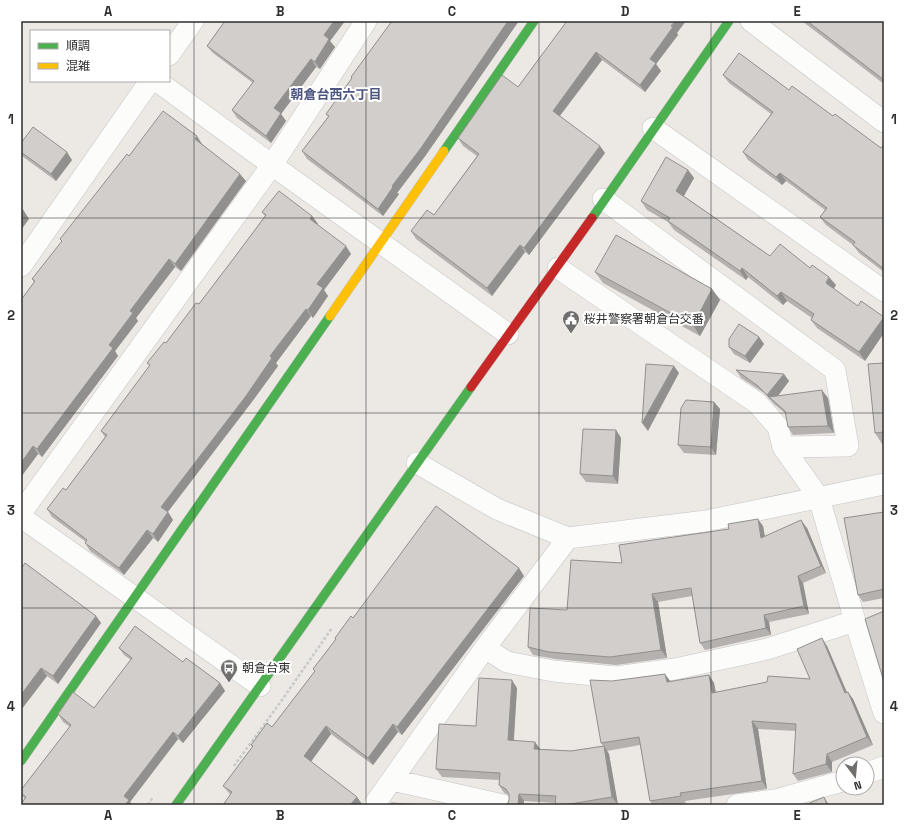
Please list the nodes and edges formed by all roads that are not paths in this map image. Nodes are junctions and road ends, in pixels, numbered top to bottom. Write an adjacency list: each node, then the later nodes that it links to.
1 (193, 21): 6 (street)
2 (366, 21): 11 (street)
3 (534, 21): 13 (street)
4 (729, 21): 10 (street)
5 (751, 21): 9 (street)
6 (170, 54)
7 (149, 82): 14 (street)
8 (158, 82): 11 (street)
9 (884, 122)
10 (653, 128): 12 (street); 16 (street)
11 (272, 165): 13 (street); 22 (street)
12 (603, 199): 15 (street); 18 (street)
13 (381, 244): 17 (street); 25 (street)
14 (21, 266)
15 (558, 268): 17 (street); 18 (street)
16 (884, 291)
17 (508, 334): 19 (street)
18 (783, 447): 21 (street)
19 (417, 463): 24 (street); 28 (street)
20 (884, 484): 21 (street)
21 (819, 498): 24 (street); 26 (street)
22 (21, 513)
23 (21, 517): 25 (street)
24 (568, 538): 27 (street)
25 (135, 597): 28 (street); 30 (street)
26 (855, 621): 27 (street); 29 (street)
27 (485, 648): 31 (street)
28 (260, 686): 33 (street)
29 (884, 713)
30 (21, 761)
31 (392, 780): 34 (street); 35 (street)
32 (835, 783): 36 (street)
33 (176, 805)
34 (374, 805)
35 (503, 805)
36 (737, 805)

